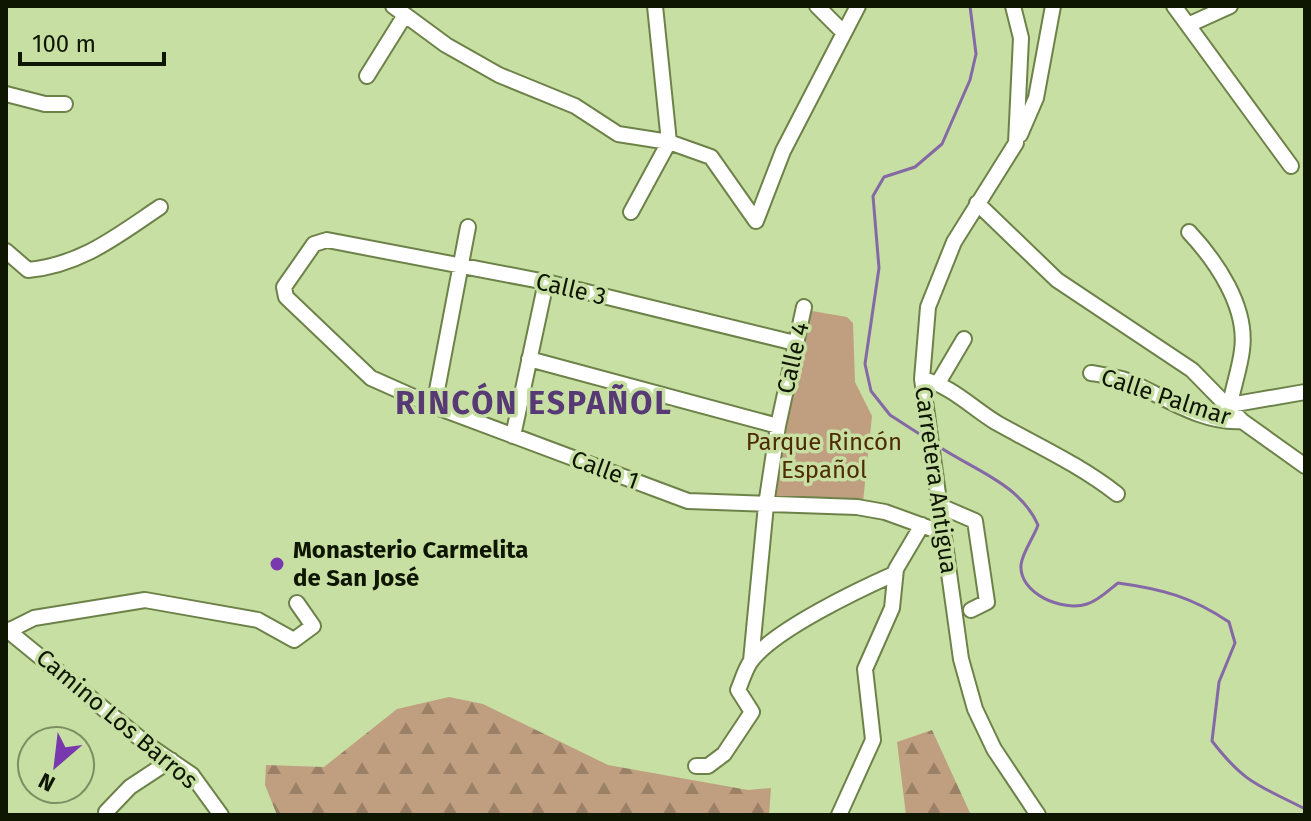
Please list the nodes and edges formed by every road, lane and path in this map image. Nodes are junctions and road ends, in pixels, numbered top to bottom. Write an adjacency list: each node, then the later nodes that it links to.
1 (655, 6): 14 (street)
2 (817, 6): 10 (street)
3 (858, 6): 10 (street)
4 (1013, 6): 15 (street)
5 (1053, 6): 15 (street, Carretera Antigua)
6 (1174, 6): 9 (street)
7 (1230, 6): 9 (street)
8 (399, 11): 11 (street); 14 (street)
9 (1188, 25): 16 (street)
10 (844, 33): 14 (street)
11 (367, 76)
12 (6, 94): 13 (street)
13 (65, 104)
14 (669, 142): 19 (street)
15 (1016, 143): 17 (street, Carretera Antigua)
16 (1291, 166)
17 (977, 203): 31 (street, Carretera Antigua); 34 (street)
18 (160, 207): 22 (street)
19 (631, 212)
20 (468, 227): 23 (street)
21 (1189, 232): 34 (street)
22 (6, 251)
23 (462, 267): 24 (street, Calle 3); 26 (street, Calle 3); 35 (street)
24 (546, 282): 28 (street, Calle 3); 29 (street)
25 (804, 307): 28 (street, Calle 4)
26 (301, 311): 35 (street, Calle 1)
27 (964, 339): 32 (street)
28 (795, 343): 37 (street, Calle 4)
29 (529, 359): 37 (street); 38 (street)
30 (1091, 373): 36 (street, Calle Palmar)
31 (922, 379): 32 (street); 42 (street, Carretera Antigua)
32 (938, 383): 40 (street)
33 (1305, 392): 34 (street)
34 (1230, 405): 36 (street)
35 (434, 406): 38 (street, Calle 1)
36 (1242, 421): 39 (street)
37 (778, 426): 41 (street, Calle 4)
38 (513, 436): 41 (street, Calle 1)
39 (1305, 466)
40 (1117, 494)
41 (766, 505): 43 (street, Calle 1); 49 (street, Calle 4)
42 (938, 505): 44 (street, Carretera Antigua); 47 (street)
43 (922, 525): 44 (street, Calle 1); 45 (street)
44 (943, 533): 55 (street, Carretera Antigua)
45 (894, 574): 49 (street); 54 (street)
46 (297, 603): 48 (street)
47 (971, 610)
48 (8, 630): 50 (street, Camino Los Barros)
49 (751, 661): 51 (street, Calle 4)
50 (171, 760): 52 (street); 53 (street, Camino Los Barros)
51 (696, 766)
52 (106, 812)
53 (221, 815)
54 (839, 815)
55 (1038, 815)

